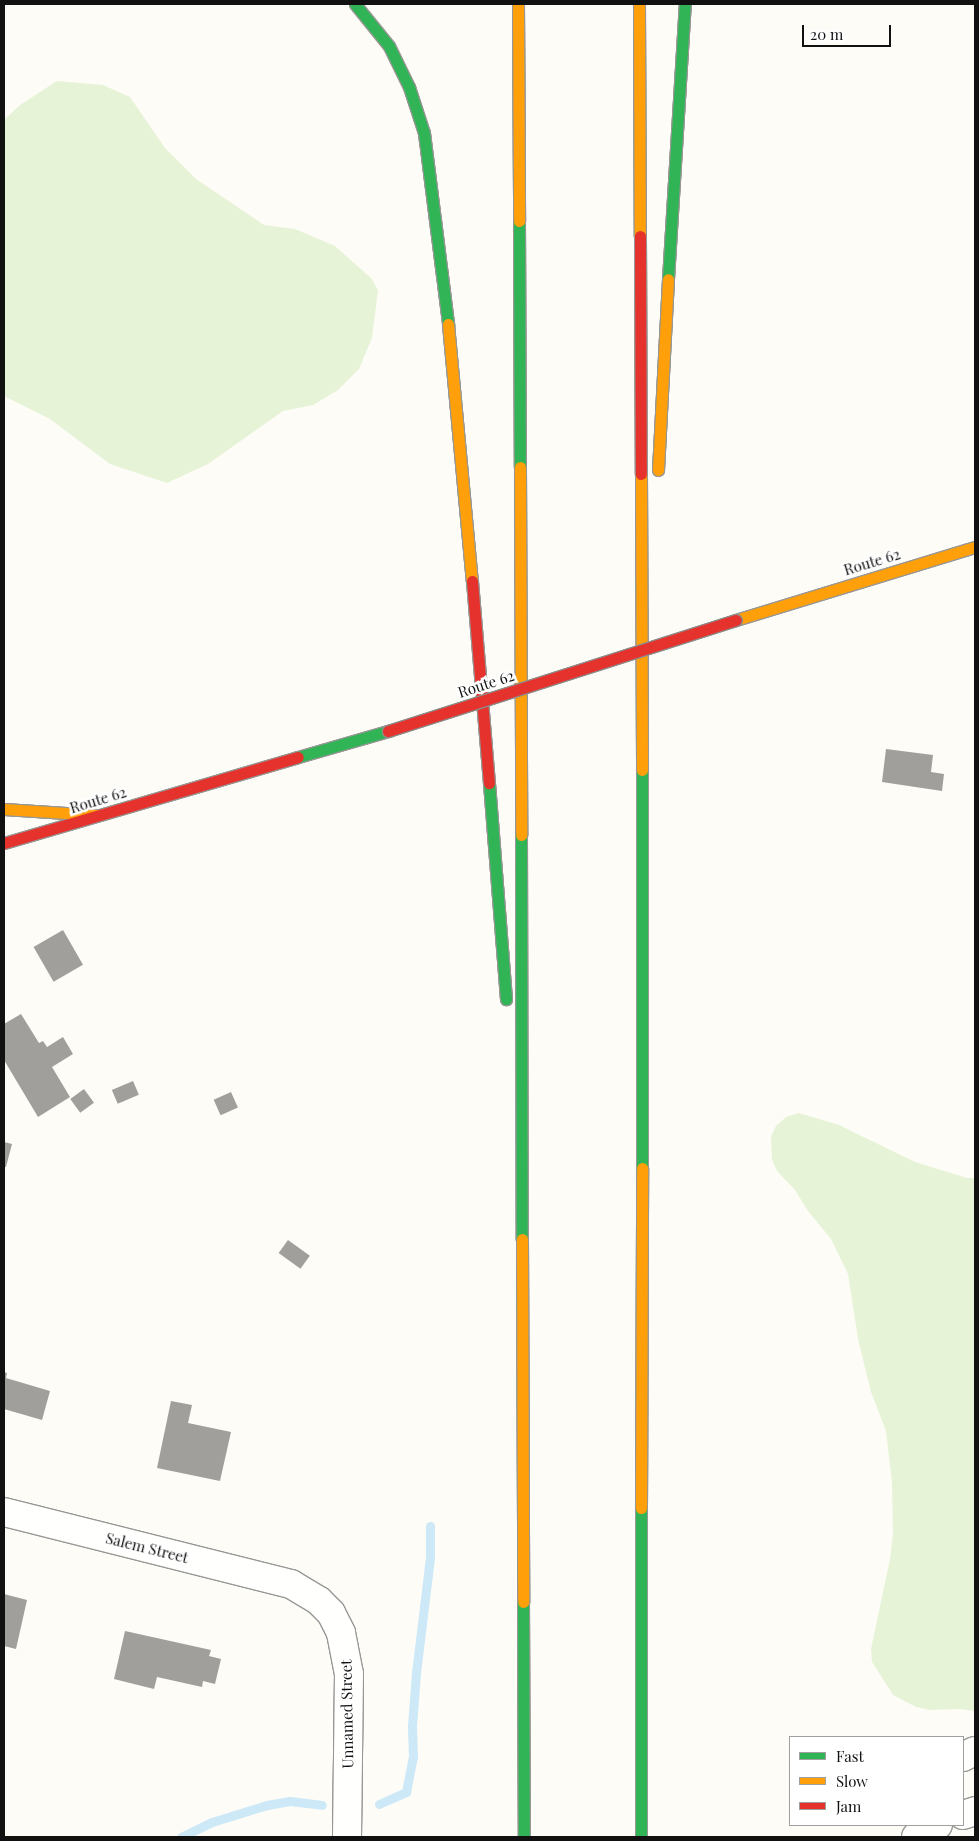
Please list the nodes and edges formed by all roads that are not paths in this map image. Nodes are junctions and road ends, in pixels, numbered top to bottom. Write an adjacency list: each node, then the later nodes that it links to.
1 (355, 4): 12 (main road)
2 (518, 4): 14 (main road)
3 (639, 4): 8 (main road)
4 (685, 4): 5 (main road)
5 (657, 485)
6 (975, 547): 10 (main road, Route 62, bridge)
7 (653, 554): 8 (main road)
8 (642, 761): 20 (main road)
9 (4, 809): 10 (main road)
10 (97, 816): 11 (main road, Route 62)
11 (4, 844)
12 (507, 1010)
13 (509, 1039): 14 (main road)
14 (523, 1205): 19 (main road)
15 (4, 1512): 16 (street, Salem Street)
16 (291, 1584): 18 (street, Unnamed Street)
17 (936, 1826): 21 (street)
18 (347, 1837)
19 (524, 1837)
20 (641, 1837)
21 (916, 1837)

